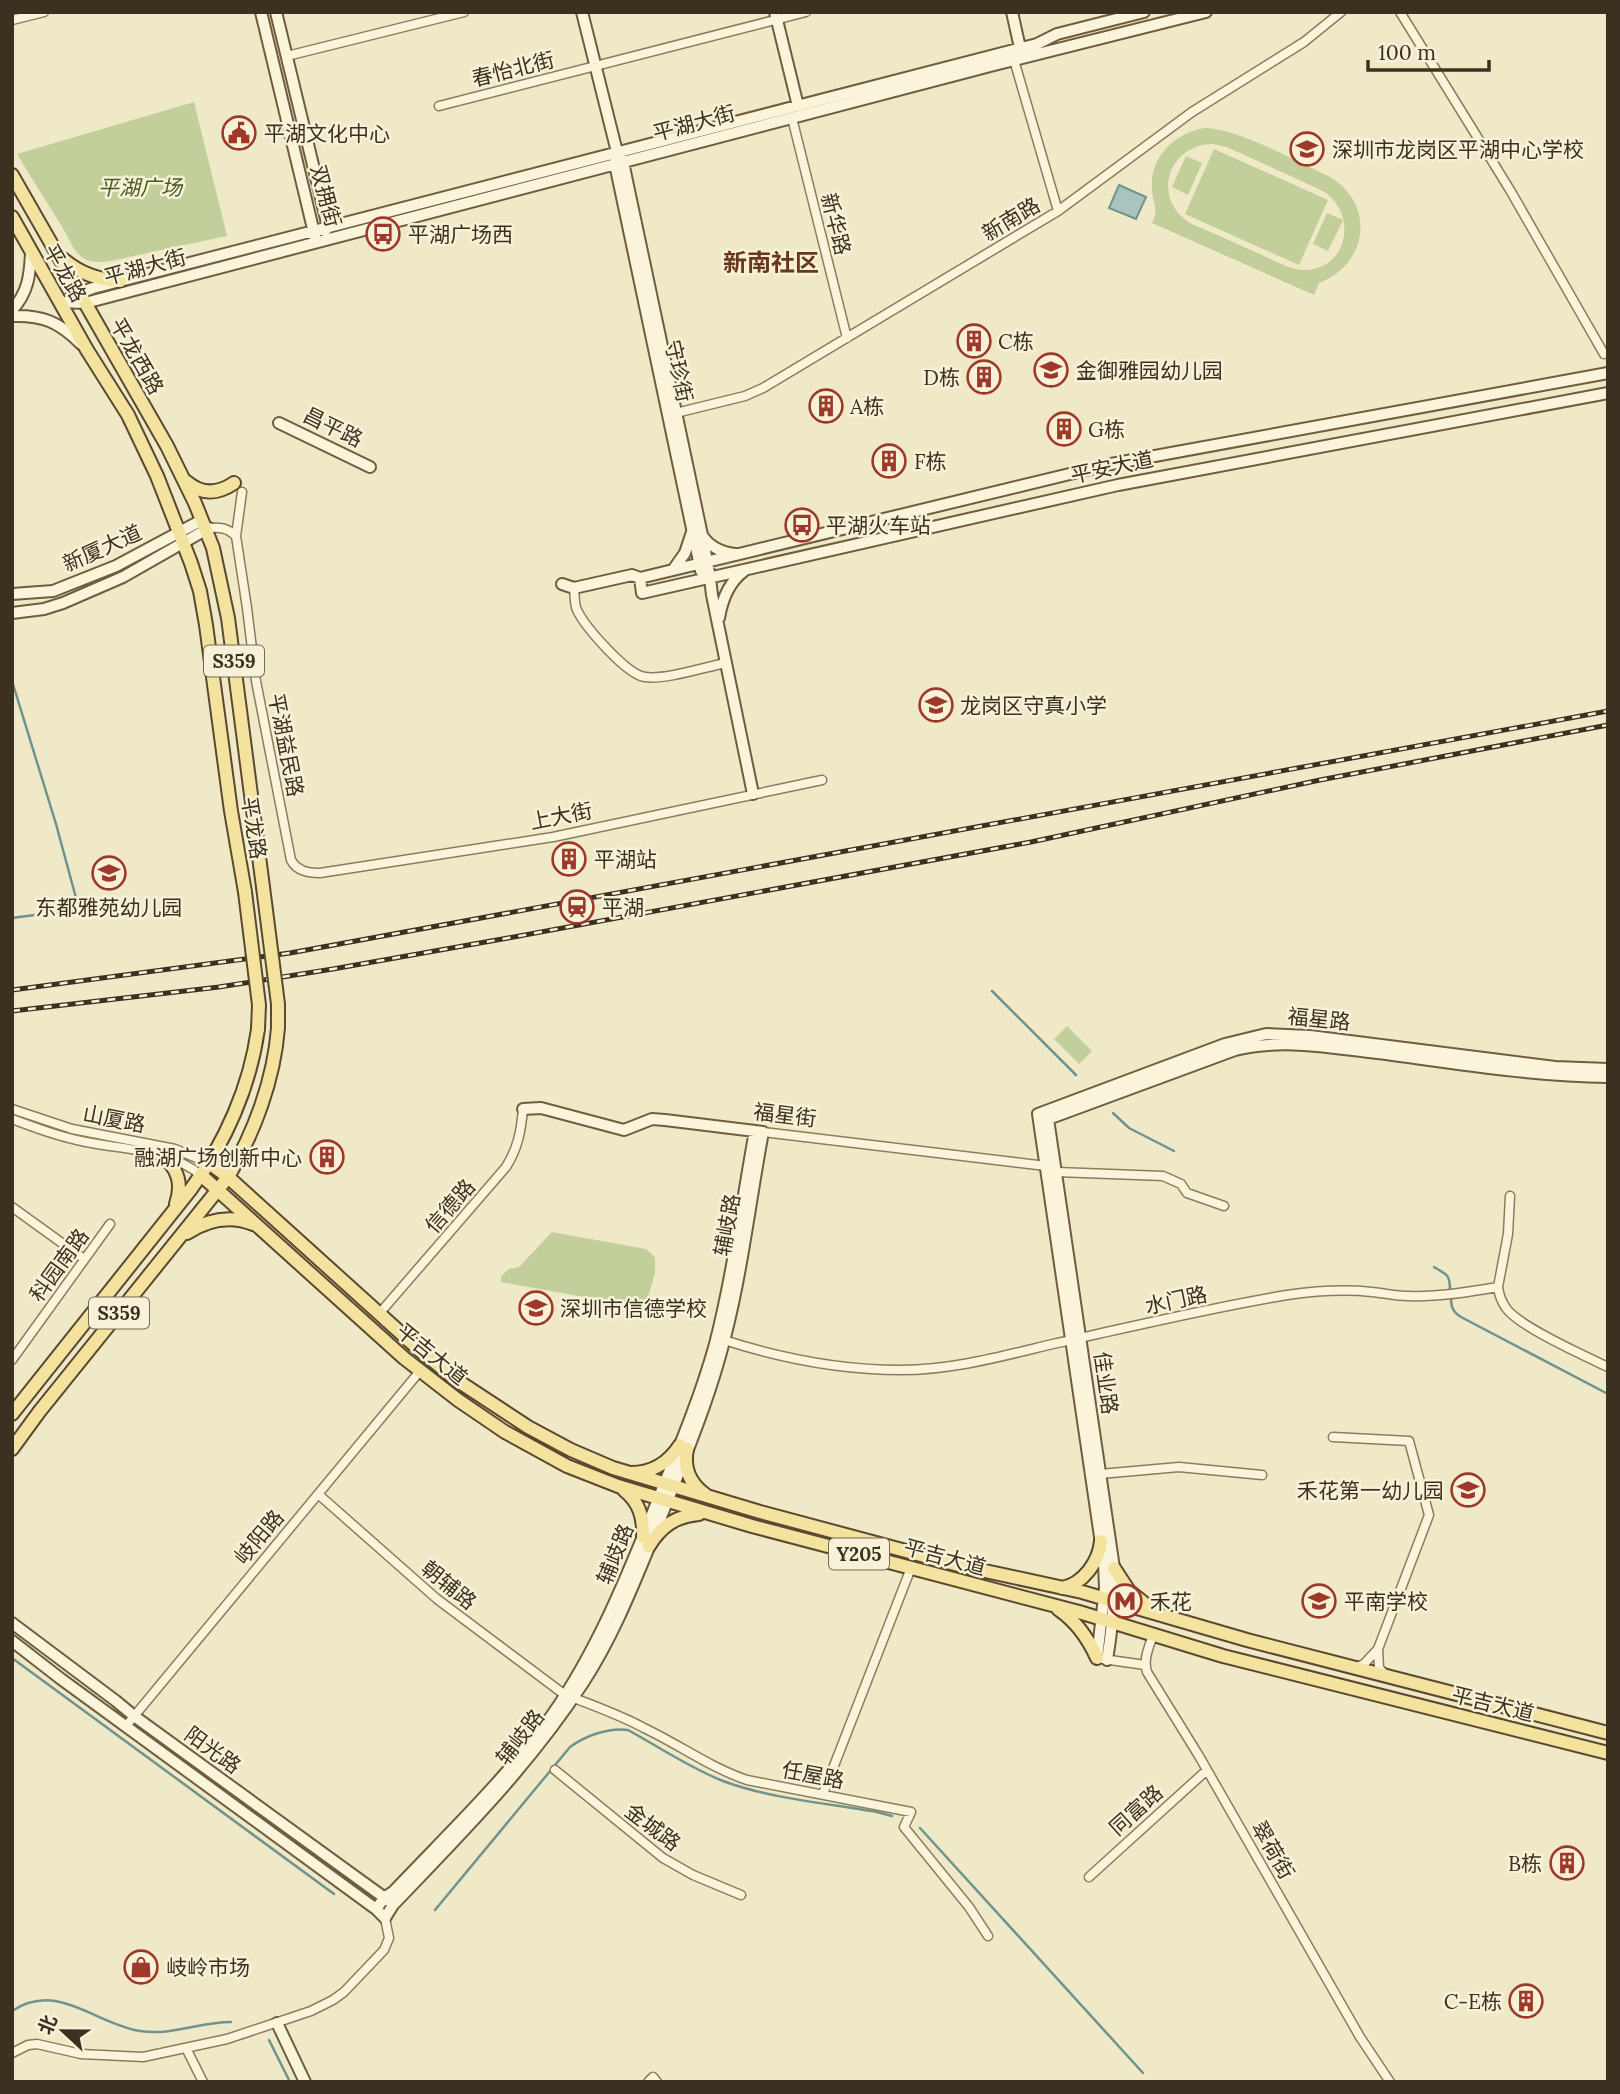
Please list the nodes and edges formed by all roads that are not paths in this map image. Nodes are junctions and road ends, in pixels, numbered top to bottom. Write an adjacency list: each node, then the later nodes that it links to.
1 (44, 12): 14 (street)
2 (261, 12): 28 (street, 双拥街)
3 (276, 12): 17 (street, 双拥街)
4 (420, 12): 15 (street)
5 (464, 12): 15 (street)
6 (582, 12): 19 (street, 守珍街)
7 (806, 12): 13 (street, 春怡北街)
8 (1012, 12): 16 (street)
9 (1144, 12): 16 (street, 平湖大街)
10 (1206, 12): 18 (street, 平湖大街)
11 (1341, 12): 25 (street, 新南路)
12 (1400, 12): 38 (street)
13 (776, 16): 19 (street, 春怡北街); 21 (street)
14 (15, 17)
15 (423, 23): 17 (street)
16 (1020, 48): 18 (street); 21 (street, 平湖大街)
17 (287, 56): 27 (street, 双拥街)
18 (1014, 60): 22 (street, 平湖大街); 25 (street)
19 (596, 66): 20 (street, 春怡北街); 23 (street, 守珍街)
20 (439, 106)
21 (798, 106): 23 (street, 平湖大街)
22 (792, 118): 23 (street, 平湖大街); 36 (street, 新华路)
23 (618, 159): 27 (street, 平湖大街); 28 (street, 平湖大街); 41 (street, 守珍街); 50 (street, 守珍街)
24 (12, 175): 29 (main road, 平龙西路 / S359)
25 (1058, 211): 36 (street, 新南路)
26 (12, 217): 30 (main road, 平龙路 / S359)
27 (328, 227): 28 (street, 平湖大街)
28 (315, 236): 31 (street, 平湖大街); 32 (street, 平湖大街)
29 (55, 251): 31 (main road); 32 (main road, 平龙西路 / S359)
30 (31, 253): 33 (main road, 平龙路 / S359); 34 (street)
31 (120, 281): 32 (street, 平湖大街)
32 (81, 297): 33 (street, 平湖大街); 44 (main road, 平龙西路 / S359)
33 (60, 302): 37 (main road, 平龙路 / S359)
34 (12, 310)
35 (12, 316): 37 (street)
36 (847, 338): 41 (street, 新南路)
37 (87, 351): 52 (main road, 平龙路 / S359)
38 (1604, 354)
39 (1608, 373): 43 (street, 平安大道)
40 (1608, 393): 45 (street, 平安大道)
41 (676, 413): 50 (street, 守珍街)
42 (279, 423): 46 (street, 昌平路)
43 (1225, 443): 45 (street); 53 (street, 平安大道)
44 (167, 446): 47 (main road, 平龙路 / S359)
45 (1229, 463): 56 (street, 平安大道)
46 (370, 467)
47 (184, 478): 48 (main road); 49 (main road, 平龙路 / S359)
48 (238, 487): 51 (street, 平湖益民路)
49 (206, 526): 51 (street); 52 (street, 新厦大道); 80 (main road, 平龙路 / S359, bridge)
50 (697, 532): 53 (street); 54 (street, 守珍街); 55 (street)
51 (236, 536): 67 (street, 平湖益民路)
52 (182, 538): 61 (street, 新厦大道); 62 (street, 新厦大道); 76 (main road, 平龙路 / S359, bridge)
53 (738, 555): 54 (street, 平安大道)
54 (704, 563): 55 (street, 平安大道); 58 (street, 守珍街)
55 (673, 570): 57 (street, 平安大道)
56 (746, 570): 58 (street, 平安大道); 63 (street)
57 (640, 578): 58 (street, 平安大道); 60 (street, 平安大道)
58 (707, 579): 63 (street, 守珍街)
59 (562, 584): 60 (street)
60 (574, 588): 64 (street)
61 (12, 594)
62 (12, 613)
63 (718, 624): 64 (street, 守珍街)
64 (726, 663): 66 (street, 守珍街)
65 (822, 780): 66 (street, 上大街)
66 (753, 794): 67 (street, 上大街)
67 (304, 872)
68 (1608, 1069): 72 (street, 福星路)
69 (1608, 1077): 72 (street, 福星路)
70 (12, 1109): 76 (street, 山厦路)
71 (523, 1109): 74 (street, 福星街); 91 (street, 信德路)
72 (1043, 1117): 77 (street, 佳业路); 78 (street, 佳业路)
73 (12, 1119): 75 (street, 山厦路)
74 (759, 1131): 77 (street, 福星街); 93 (street, 辅岐路); 99 (street)
75 (161, 1155): 79 (street, 山厦路); 85 (main road)
76 (209, 1163): 79 (main road, 平龙路 / S359); 80 (main road, 平吉大道 / Y205)
77 (1046, 1166): 92 (street, 佳业路)
78 (1057, 1172): 83 (street); 92 (street, 佳业路)
79 (201, 1175): 81 (main road, 平吉大道 / Y205); 85 (main road, 平龙路 / S359)
80 (228, 1177): 81 (main road, 平龙路 / S359); 91 (main road, 平吉大道 / Y205)
81 (218, 1191): 87 (main road, 平吉大道 / Y205); 88 (main road, 平龙路 / S359)
82 (1510, 1196): 90 (street)
83 (1224, 1206)
84 (12, 1207): 89 (street)
85 (173, 1212): 97 (main road, 平龙路 / S359)
86 (110, 1224): 89 (street, 科园南路)
87 (261, 1229): 88 (main road); 96 (main road, 平吉大道 / Y205)
88 (179, 1240): 100 (main road, 平龙路 / S359)
89 (84, 1259): 94 (street, 科园南路)
90 (1498, 1287): 92 (street, 水门路); 95 (street)
91 (379, 1314): 101 (main road, 平吉大道 / Y205)
92 (1076, 1339): 93 (street, 水门路); 102 (street, 佳业路); 111 (street, 佳业路)
93 (724, 1340): 99 (street, 辅岐路)
94 (12, 1360)
95 (1608, 1367)
96 (420, 1371): 104 (main road, 平吉大道 / Y205); 106 (street, 岐阳路)
97 (15, 1406)
98 (1333, 1437): 126 (street)
99 (683, 1447): 101 (main road); 105 (street, 辅岐路); 107 (main road)
100 (12, 1449)
101 (624, 1472): 105 (main road, 平吉大道 / Y205)
102 (1100, 1474): 103 (street); 113 (street, 佳业路)
103 (1262, 1475)
104 (618, 1486): 108 (main road, 平吉大道 / Y205); 110 (main road)
105 (668, 1486): 107 (main road, 平吉大道 / Y205); 108 (street, 辅岐路)
106 (318, 1494): 131 (street, 朝辅路); 132 (street, 岐阳路)
107 (713, 1499): 114 (main road, 平吉大道 / Y205)
108 (662, 1500): 109 (main road, 平吉大道 / Y205); 110 (street, 辅歧路)
109 (712, 1515): 110 (main road); 112 (main road, 平吉大道 / Y205)
110 (646, 1541): 131 (street, 辅歧路)
111 (1101, 1541): 115 (main road); 117 (street, 佳业路)
112 (911, 1568): 116 (main road, 平吉大道 / Y205); 138 (street)
113 (1114, 1568): 117 (street, 佳业路); 119 (main road)
114 (1026, 1580): 115 (main road, 平吉大道 / Y205); 116 (main road)
115 (1062, 1588): 117 (main road, 平吉大道 / Y205)
116 (1021, 1597): 118 (main road, 平吉大道 / Y205)
117 (1109, 1600): 119 (main road, 平吉大道 / Y205); 120 (street, 佳业路)
118 (1048, 1604): 120 (main road, 平吉大道 / Y205); 127 (main road)
119 (1166, 1617): 122 (main road, 平吉大道 / Y205)
120 (1107, 1620): 123 (main road, 平吉大道 / Y205); 127 (street, 佳业路)
121 (12, 1623): 132 (street, 阳光路)
122 (1190, 1624): 125 (main road); 129 (main road, 平吉大道 / Y205)
123 (1153, 1634): 125 (main road, 平吉大道 / Y205); 128 (street)
124 (12, 1641): 133 (street, 阳光路)
125 (1184, 1644): 135 (main road, 平吉大道 / Y205)
126 (1378, 1649): 129 (street); 130 (street)
127 (1102, 1659): 128 (street)
128 (1145, 1665): 137 (street, 翠荷街)
129 (1354, 1668): 130 (main road, 平吉大道 / Y205)
130 (1386, 1676): 134 (main road, 平吉大道 / Y205)
131 (569, 1696): 138 (street, 任屋路); 141 (street, 辅歧路)
132 (134, 1716): 133 (street, 岐阳路); 141 (street, 阳光路)
133 (126, 1726): 142 (street, 阳光路)
134 (1608, 1733)
135 (1608, 1753)
136 (555, 1770): 140 (street, 金城路)
137 (1207, 1770): 139 (street, 同富路); 148 (street, 翠荷街)
138 (822, 1794): 144 (street, 任屋路)
139 (1088, 1877)
140 (741, 1895)
141 (389, 1901): 142 (street, 辅歧路); 143 (street)
142 (376, 1909): 143 (street)
143 (385, 1917): 145 (street)
144 (988, 1936)
145 (277, 2022): 146 (street); 150 (street)
146 (186, 2048): 147 (street); 149 (street)
147 (12, 2053)
148 (1390, 2081)
149 (203, 2082)
150 (305, 2082)

